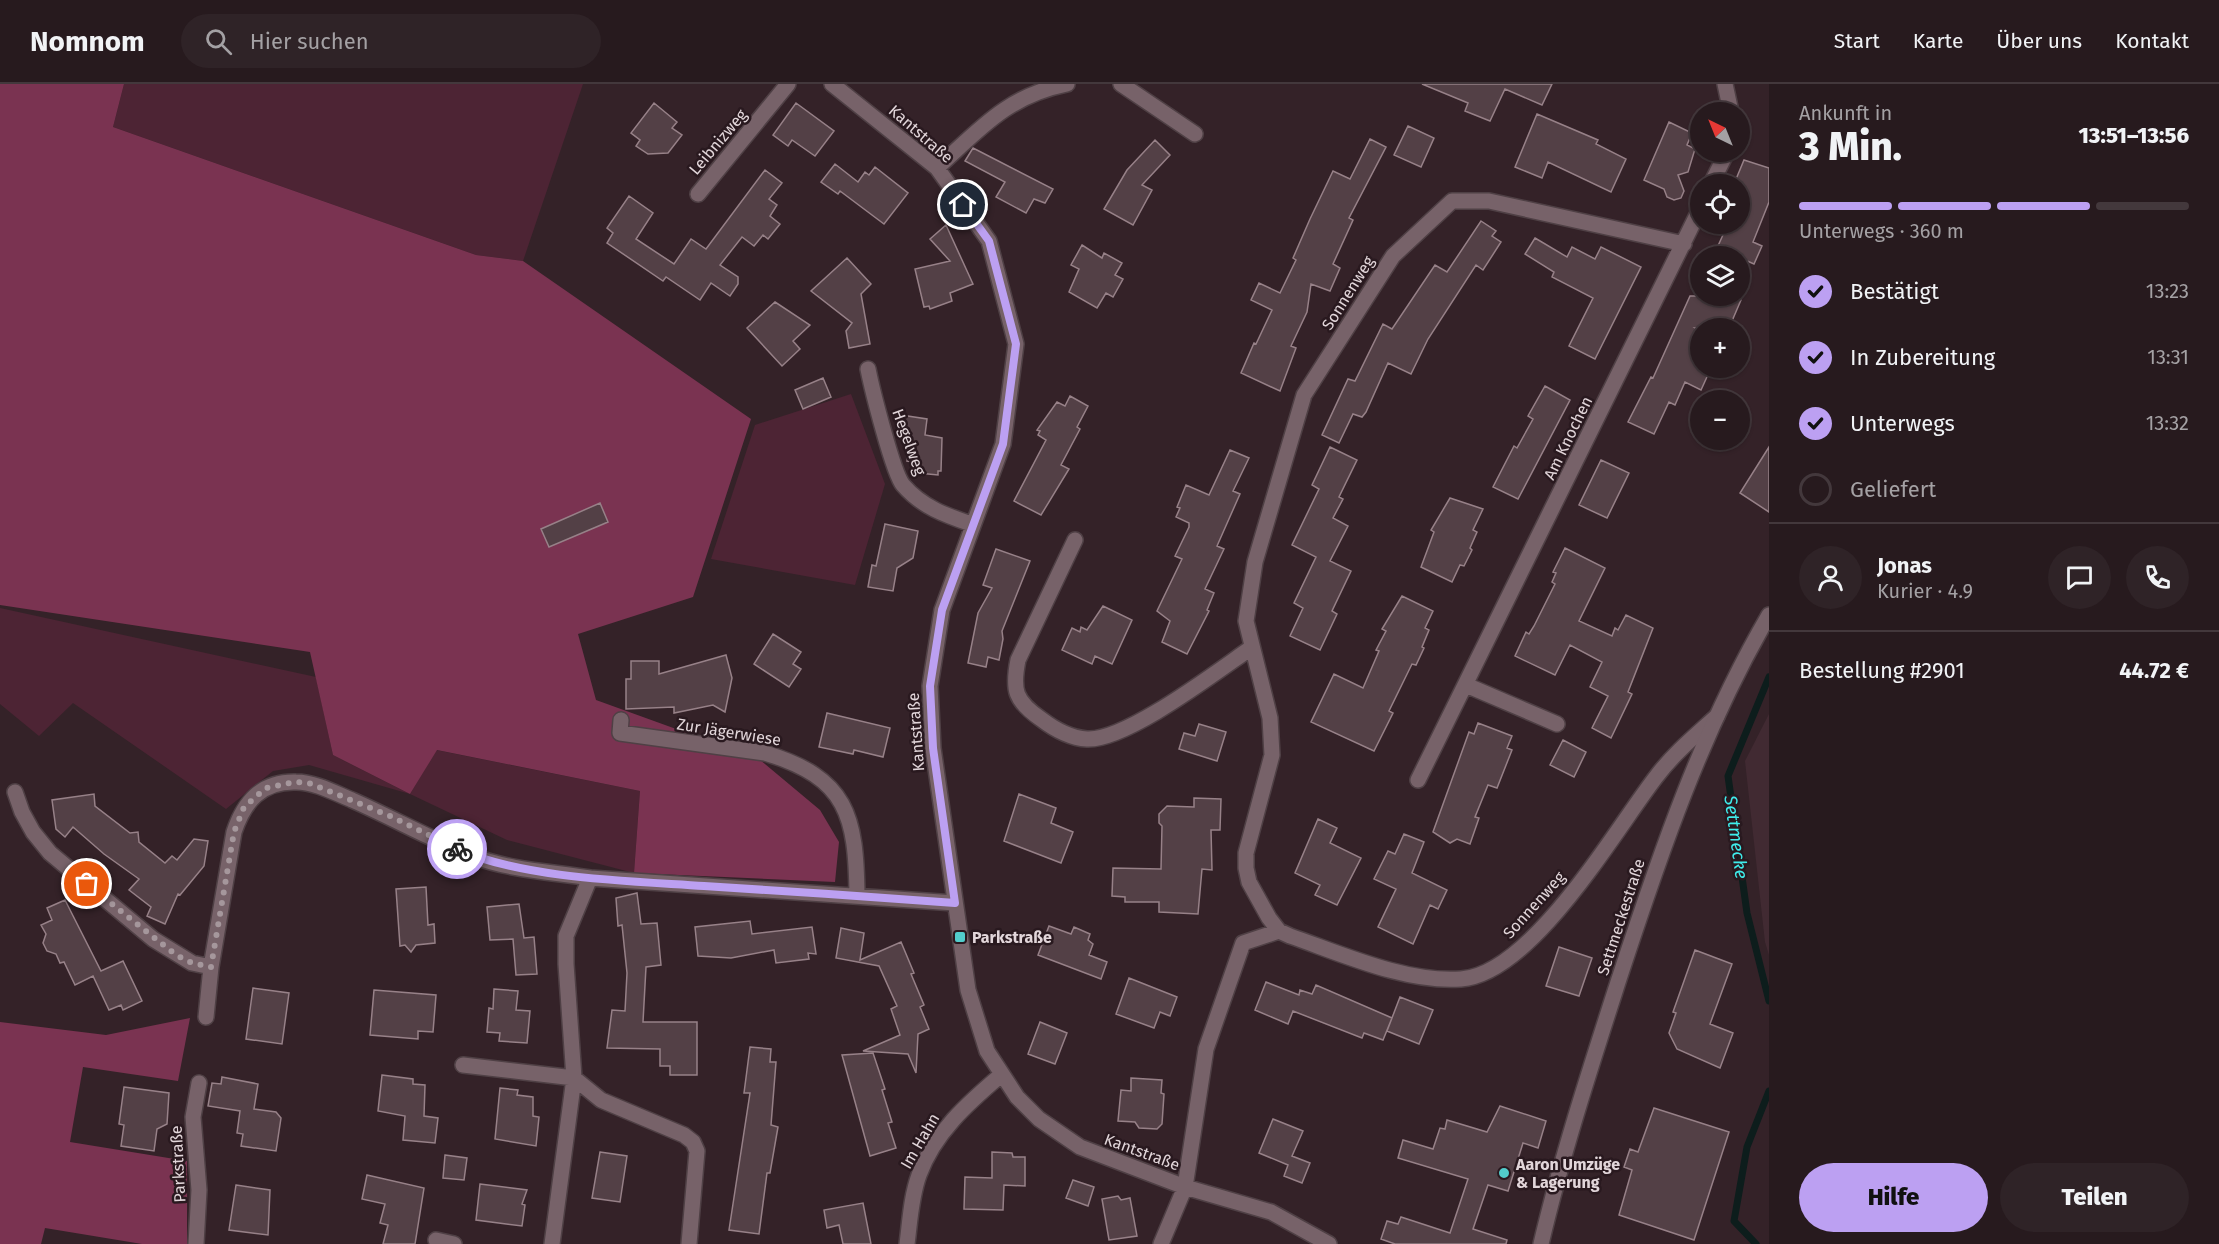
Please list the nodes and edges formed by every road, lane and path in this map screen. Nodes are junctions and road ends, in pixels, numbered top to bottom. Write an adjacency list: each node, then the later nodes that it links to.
1 (788, 84): 9 (street, Leibnizweg)
2 (832, 84): 8 (street, Kantstraße)
3 (1066, 84): 8 (street)
4 (1120, 84): 7 (street)
5 (1725, 84): 6 (street)
6 (1729, 102)
7 (1195, 134)
8 (937, 168): 13 (street, Kantstraße)
9 (698, 194)
10 (1690, 231): 11 (street, Am Knochen)
11 (1684, 244): 16 (street, Sonnenweg); 17 (street, Am Knochen)
12 (868, 369): 13 (street, Hegelweg)
13 (971, 524): 25 (street, Kantstraße)
14 (1076, 540): 16 (street)
15 (1769, 615): 18 (street, Settmeckestraße)
16 (1251, 648): 26 (street, Sonnenweg)
17 (1466, 685): 20 (street); 21 (street, Am Knochen)
18 (1718, 716): 26 (street, Sonnenweg); 42 (street, Settmeckestraße)
19 (621, 720): 24 (street, Zur Jägerwiese)
20 (1557, 724)
21 (1418, 780)
22 (15, 792): 27 (street)
23 (590, 878): 24 (street); 27 (street); 31 (street)
24 (857, 896): 25 (street)
25 (955, 903): 30 (street, Kantstraße)
26 (1279, 931): 33 (street)
27 (211, 967): 28 (street)
28 (206, 1017)
29 (463, 1065): 31 (street)
30 (1001, 1076): 33 (street, Kantstraße); 39 (street, Im Hahn)
31 (574, 1078): 37 (street); 38 (street)
32 (199, 1083): 35 (street, Parkstraße)
33 (1185, 1187): 40 (street); 41 (street, Kantstraße)
34 (436, 1240): 36 (street)
35 (196, 1244)
36 (454, 1244)
37 (552, 1244)
38 (689, 1244)
39 (907, 1244)
40 (1161, 1244)
41 (1329, 1244)
42 (1541, 1244)

